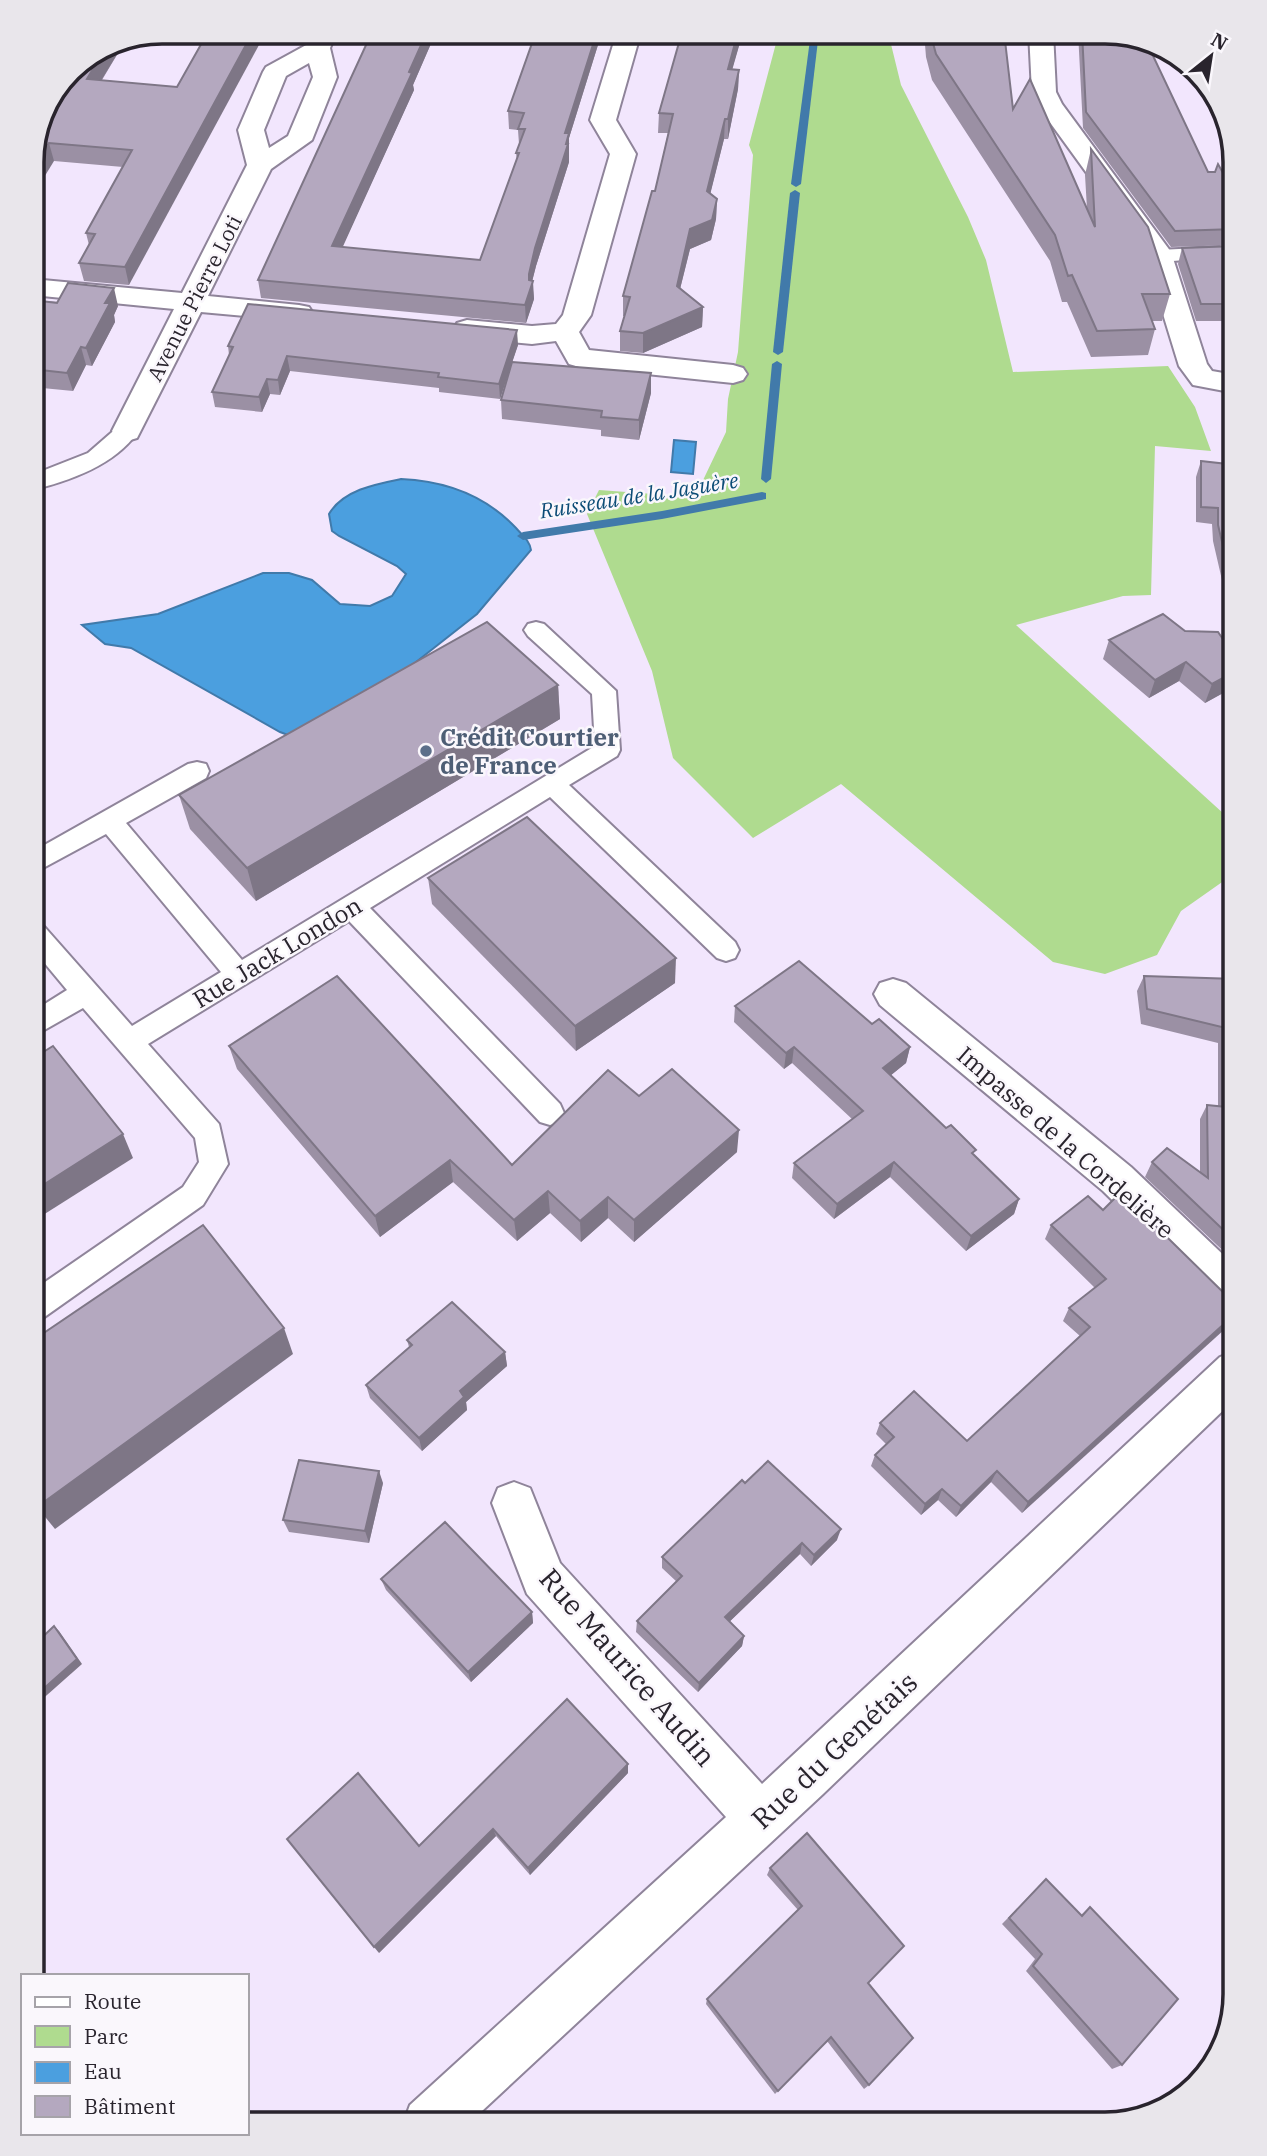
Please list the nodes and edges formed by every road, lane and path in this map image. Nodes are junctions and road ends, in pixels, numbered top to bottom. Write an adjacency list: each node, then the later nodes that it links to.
1 (315, 44): 5 (street)
2 (321, 44): 5 (street)
3 (625, 44): 12 (street)
4 (1042, 44): 7 (street)
5 (260, 165): 9 (street, Avenue Pierre Loti)
6 (1223, 254): 7 (lane)
7 (1158, 256): 14 (street)
8 (44, 287): 9 (street)
9 (193, 303): 10 (street); 15 (street, Avenue Pierre Loti)
10 (318, 315)
11 (442, 327): 12 (street)
12 (565, 332): 13 (street)
13 (733, 374)
14 (1223, 382)
15 (127, 430): 16 (lane)
16 (44, 478)
17 (536, 631): 19 (lane, Rue Jack London)
18 (197, 771): 20 (lane)
19 (552, 784): 22 (lane, Rue Jack London); 24 (lane)
20 (109, 821): 21 (lane); 25 (lane)
21 (44, 857)
22 (352, 907): 25 (lane, Rue Jack London); 30 (lane)
23 (44, 944): 26 (lane)
24 (726, 950)
25 (239, 975): 29 (lane, Rue Jack London)
26 (86, 992): 28 (lane); 29 (lane)
27 (893, 994): 31 (street, Impasse de la Cordelière)
28 (44, 1018)
29 (129, 1042): 32 (lane)
30 (550, 1114)
31 (1223, 1281)
32 (44, 1300)
33 (1223, 1383): 35 (street, Rue du Genétais)
34 (514, 1503): 35 (street, Rue Maurice Audin)
35 (761, 1819): 36 (street, Rue du Genétais)
36 (442, 2112)

